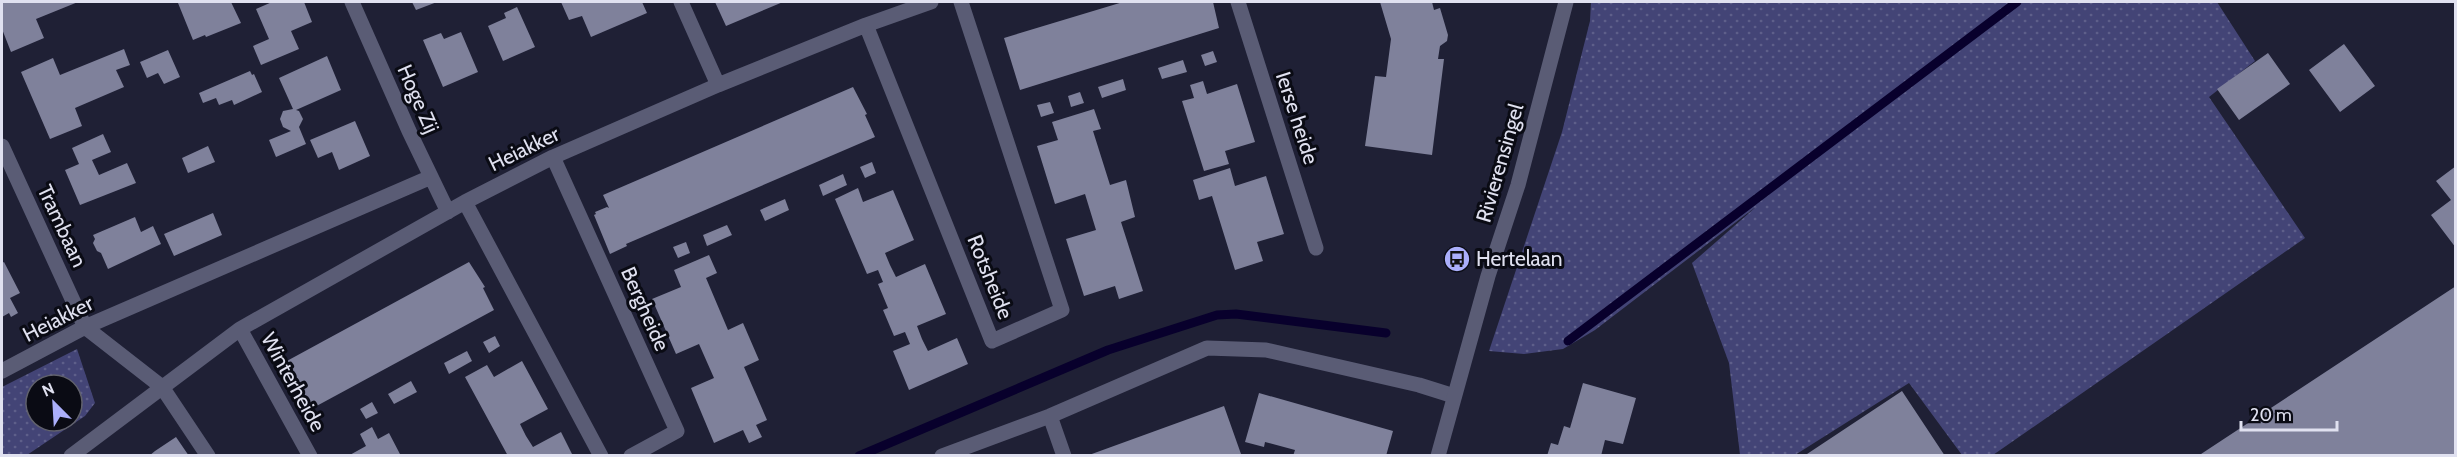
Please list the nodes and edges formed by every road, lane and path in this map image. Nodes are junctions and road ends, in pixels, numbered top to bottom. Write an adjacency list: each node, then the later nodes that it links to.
1 (352, 2): 13 (street, Hoge Zij)
2 (681, 2): 10 (street)
3 (931, 2): 9 (street, Heiakker)
4 (960, 2): 9 (street, Rotsheide)
5 (1238, 2): 16 (street, Ierse heide)
6 (1555, 2): 8 (street, Rivierensingel)
7 (1566, 2): 8 (street, Rivierensingel)
8 (1559, 21): 21 (street, Rivierensingel)
9 (866, 25): 10 (street, Heiakker)
10 (718, 85): 12 (street, Heiakker)
11 (2, 146): 17 (street, Trambaan)
12 (553, 157): 14 (street, Heiakker); 27 (street, Bergheide)
13 (431, 177): 15 (street, Hoge Zij); 17 (street, Heiakker)
14 (465, 202): 15 (street, Heiakker); 26 (street)
15 (448, 212): 18 (street, Heiakker)
16 (1316, 248)
17 (85, 327): 19 (street, Heiakker); 20 (street, Trambaan)
18 (240, 329): 20 (street, Heiakker); 25 (street, Winterheide)
19 (2, 371)
20 (162, 387): 23 (street); 24 (street)
21 (1454, 396): 22 (street); 30 (street, Rivierensingel)
22 (1050, 416): 28 (street); 29 (street)
23 (70, 456)
24 (208, 456)
25 (310, 456)
26 (601, 456)
27 (631, 456)
28 (942, 456)
29 (1065, 456)
30 (1438, 456)

